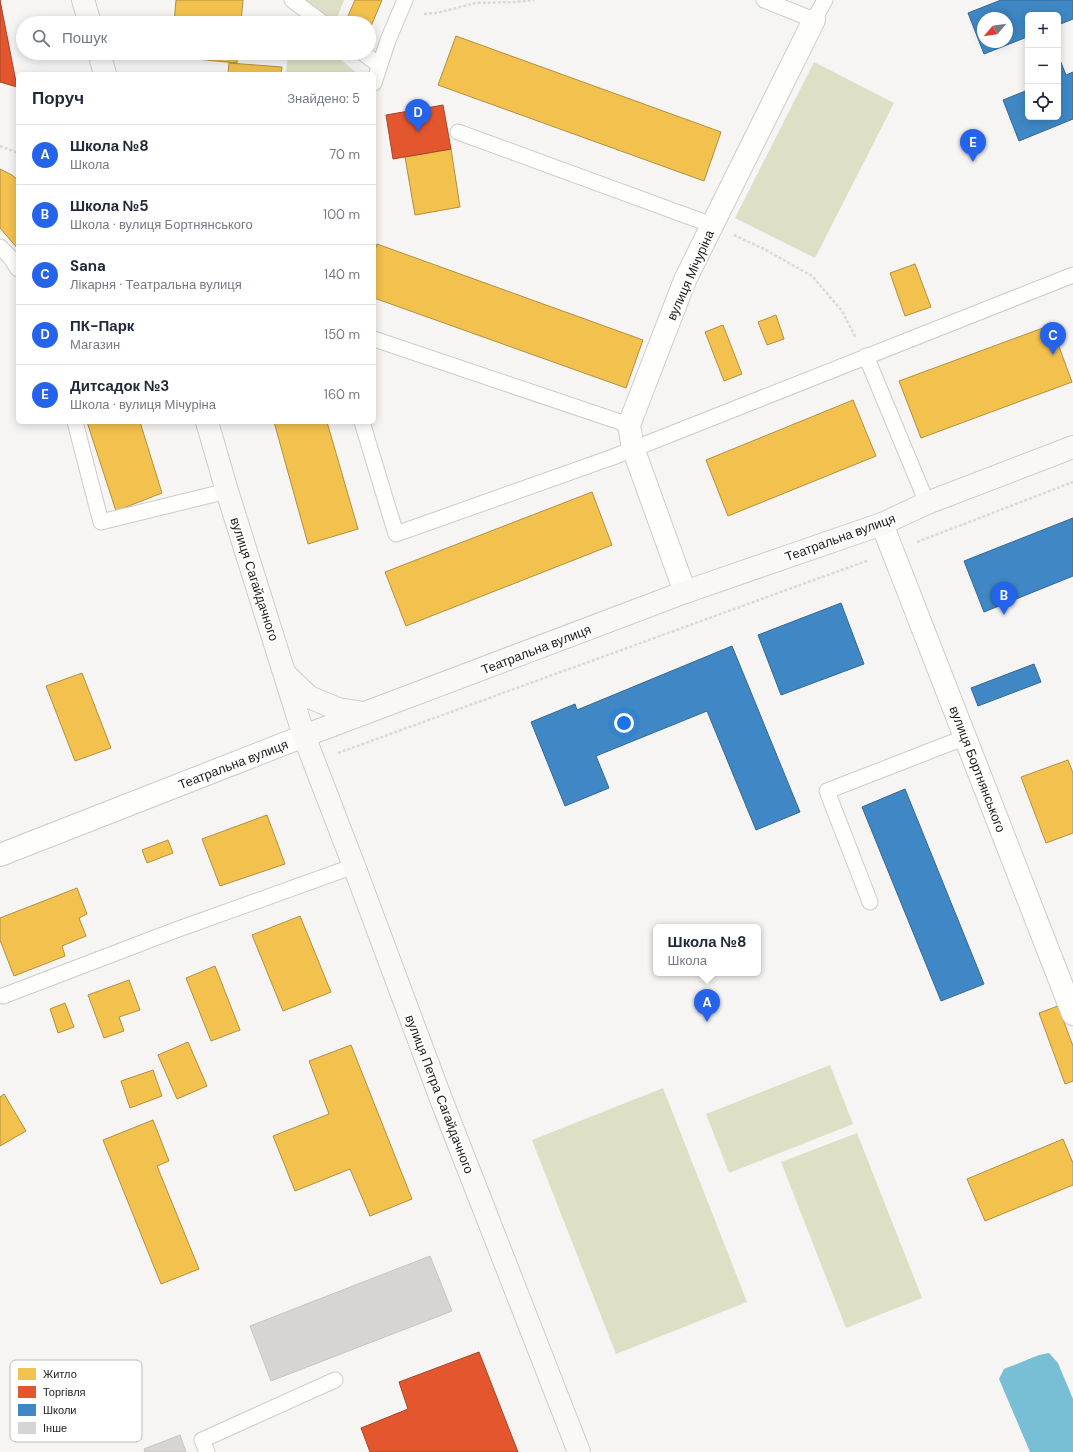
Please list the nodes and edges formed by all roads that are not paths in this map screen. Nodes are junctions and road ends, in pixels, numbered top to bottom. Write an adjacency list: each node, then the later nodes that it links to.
1 (83, 0): 6 (main road)
2 (292, 0): 7 (lane)
3 (405, 0): 11 (lane)
4 (764, 0): 8 (lane)
5 (826, 0): 8 (lane)
6 (88, 16)
7 (314, 16)
8 (814, 20): 15 (street, вулиця Мічуріна)
9 (101, 60): 12 (main road)
10 (372, 60): 11 (lane)
11 (379, 65): 13 (lane)
12 (104, 72)
13 (376, 76)
14 (458, 132): 15 (lane)
15 (712, 225): 24 (street, вулиця Мічуріна)
16 (0, 247): 17 (lane)
17 (16, 266)
18 (1073, 274): 20 (lane)
19 (376, 340): 24 (lane)
20 (866, 356): 26 (lane); 28 (lane)
21 (76, 424): 27 (lane)
22 (208, 424): 27 (main road, вулиця Сагайдачного)
23 (363, 424): 26 (lane)
24 (629, 425): 26 (street)
25 (1073, 447): 28 (main road, Театральна вулиця)
26 (633, 448): 30 (street)
27 (227, 491): 31 (main road, вулиця Сагайдачного)
28 (927, 503): 29 (main road, Театральна вулиця)
29 (882, 524): 30 (main road, Театральна вулиця); 34 (street, вулиця Бортнянського)
30 (685, 592): 32 (main road, Театральна вулиця)
31 (284, 673): 32 (main road); 33 (main road, вулиця Сагайдачного)
32 (366, 713): 33 (main road, Театральна вулиця)
33 (304, 736): 35 (street, Театральна вулиця); 36 (main road, вулиця Петра Сагайдачного)
34 (966, 737): 37 (lane); 39 (street, вулиця Бортнянського)
35 (0, 855)
36 (354, 866): 38 (lane); 42 (main road, вулиця Петра Сагайдачного)
37 (870, 902)
38 (1, 994)
39 (1073, 1014)
40 (335, 1380): 41 (lane)
41 (207, 1452)
42 (579, 1452)

